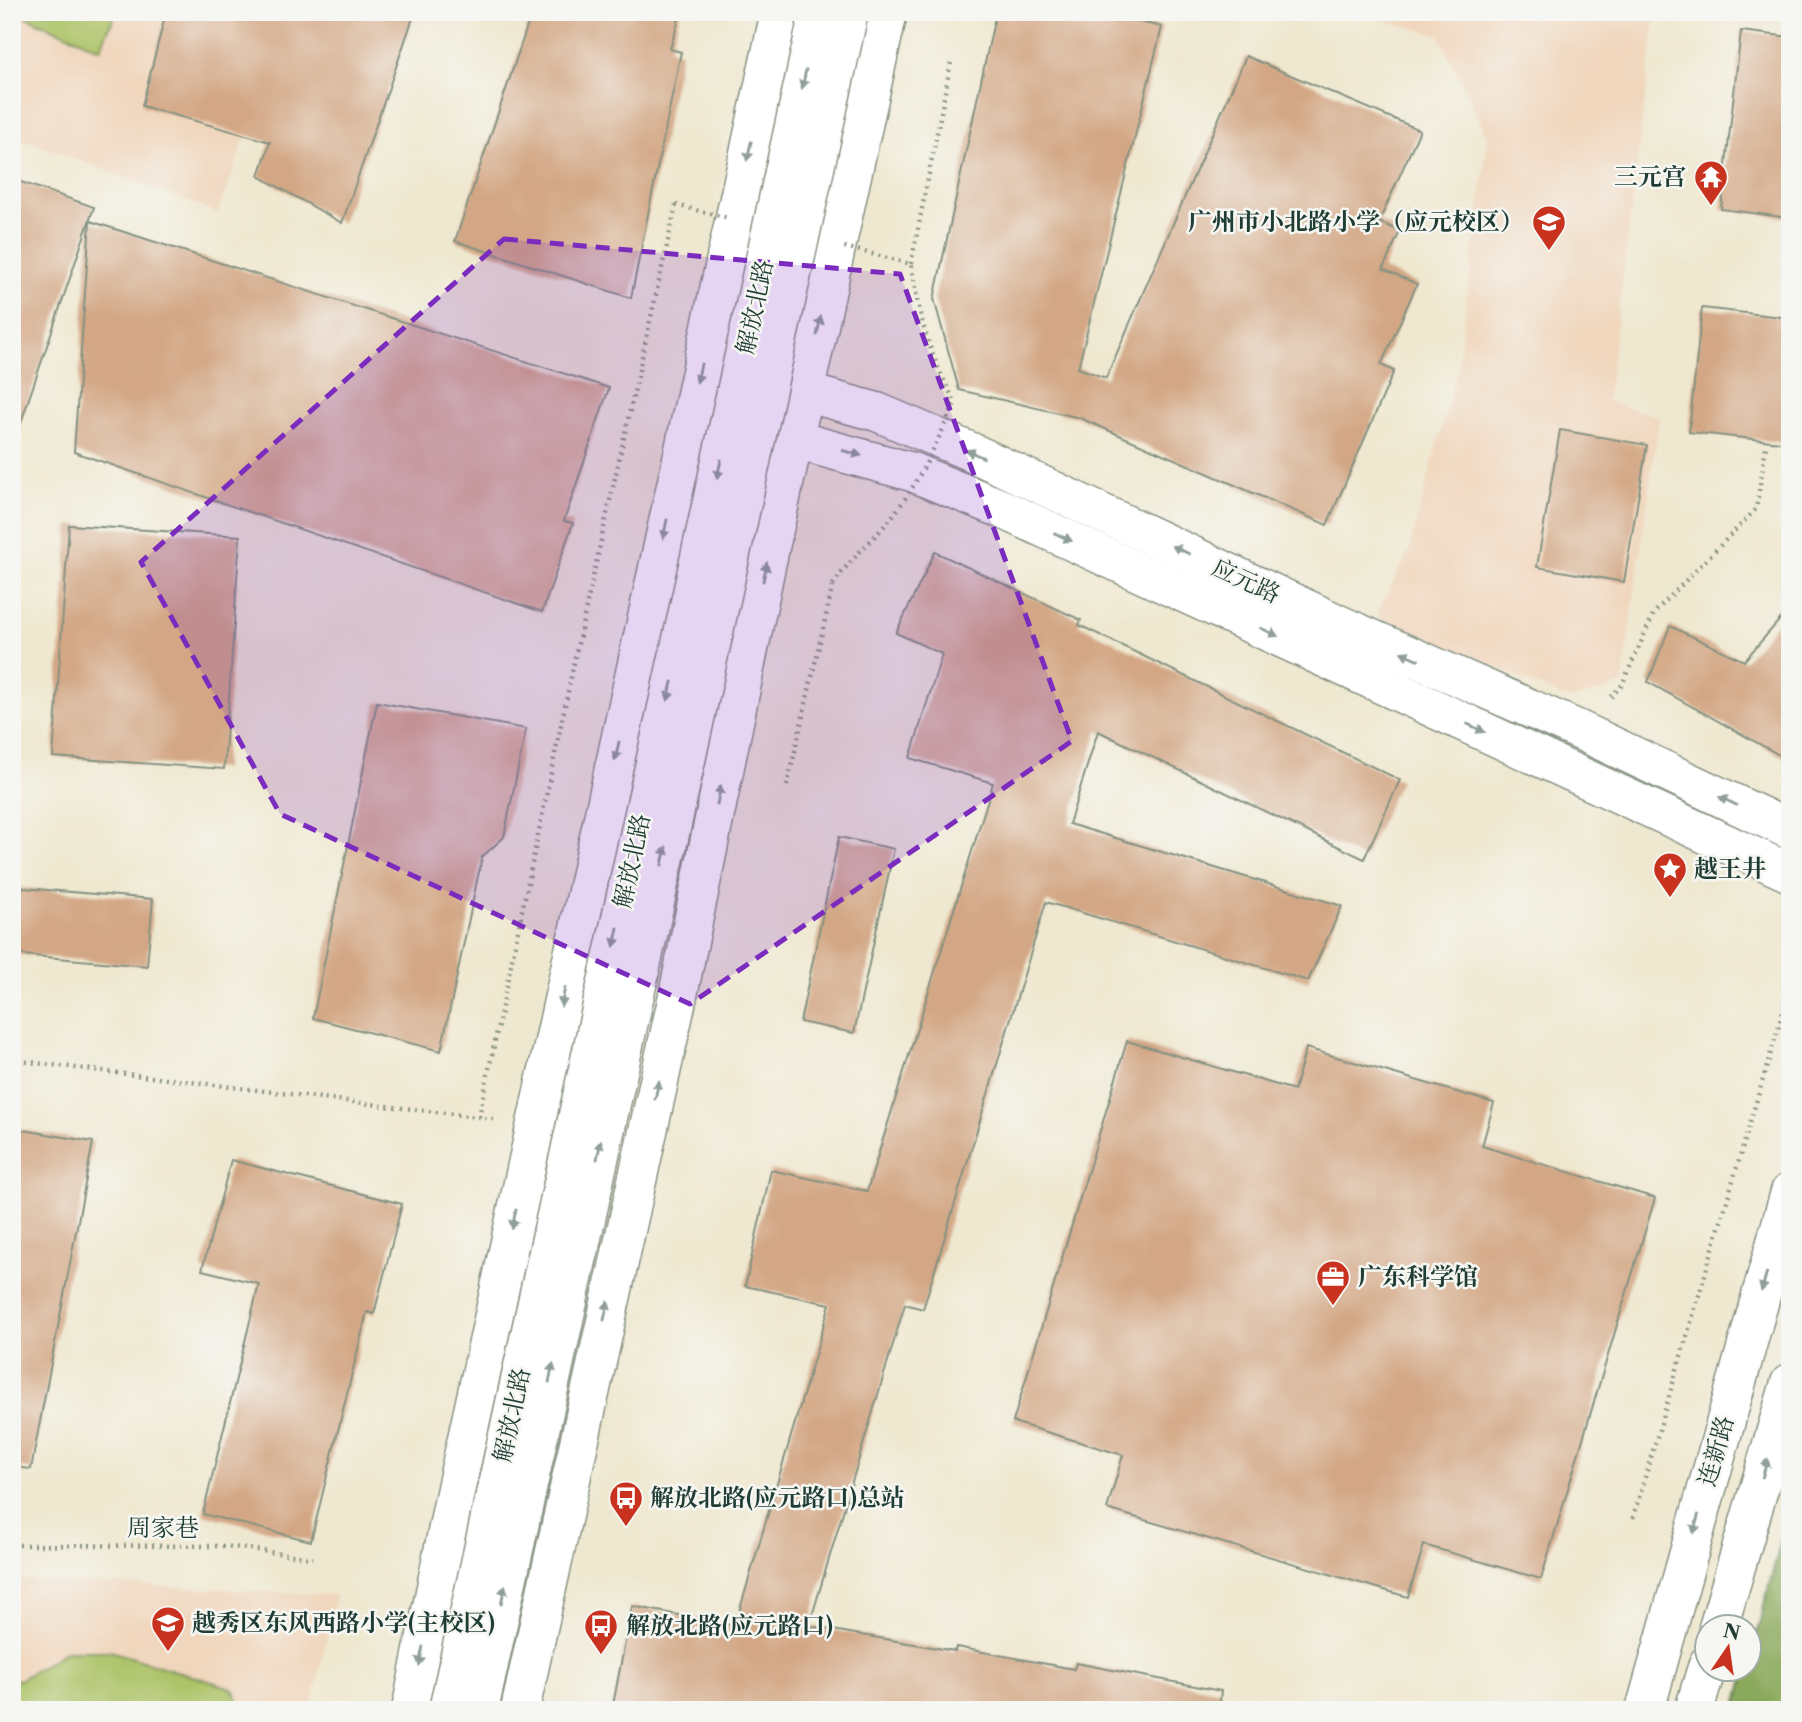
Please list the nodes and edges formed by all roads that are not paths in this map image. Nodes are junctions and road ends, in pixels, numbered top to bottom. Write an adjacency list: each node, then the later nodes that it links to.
1 (780, 12): 6 (main road, 解放北路, one-way to 6)
2 (819, 12): 15 (main road, 解放北路, one-way to 15, bridge)
3 (849, 12): 16 (main road, 解放北路, one-way to 3, bridge)
4 (888, 12): 5 (main road, one-way to 4)
5 (804, 392): 6 (main road, 应元路); 7 (main road); 8 (main road, 应元路, one-way to 5)
6 (690, 414): 7 (main road); 14 (main road, 解放北路, one-way to 14)
7 (794, 439): 9 (main road, one-way to 9); 17 (main road, one-way to 7)
8 (1790, 830)
9 (1790, 873)
10 (1790, 1192): 18 (main road, 连新路, one-way to 18)
11 (1790, 1383): 12 (main road, one-way to 11)
12 (1722, 1614)
13 (1701, 1684): 19 (main road)
14 (411, 1710)
15 (448, 1710)
16 (479, 1710)
17 (520, 1710)
18 (1645, 1710)
19 (1694, 1710)

